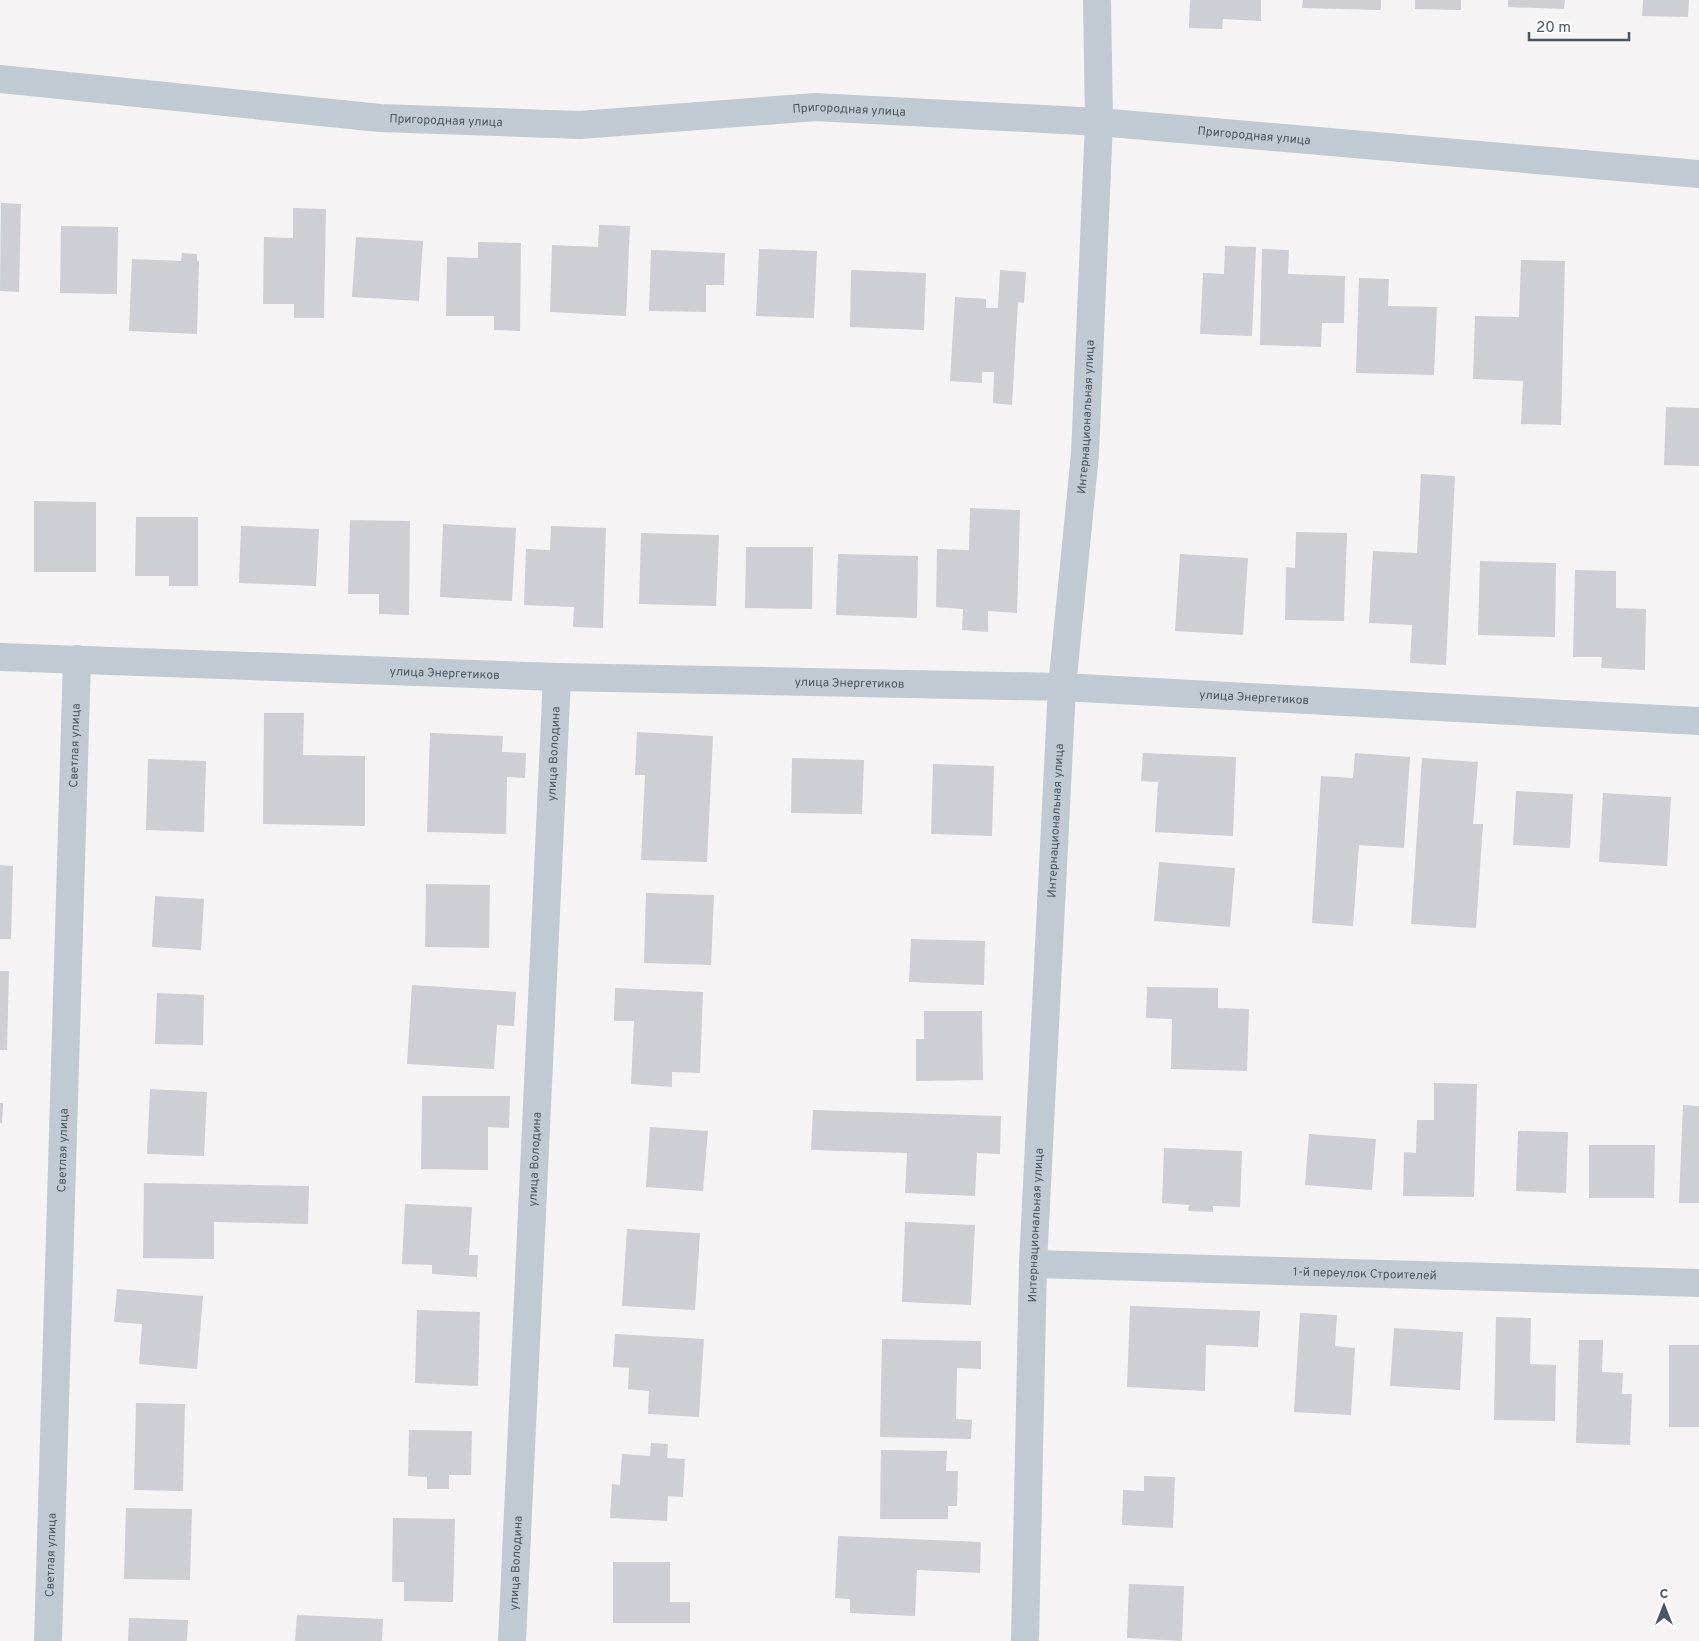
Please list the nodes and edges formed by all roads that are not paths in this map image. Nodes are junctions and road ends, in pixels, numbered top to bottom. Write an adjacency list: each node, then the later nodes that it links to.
1 (1097, 0): 3 (street, Интернациональная улица)
2 (0, 79): 3 (street, Пригородная улица)
3 (1099, 122): 4 (street, Пригородная улица); 8 (street, Интернациональная улица)
4 (1699, 174)
5 (0, 657): 6 (street, улица Энергетиков)
6 (77, 660): 7 (street, улица Энергетиков); 12 (street, Светлая улица)
7 (557, 677): 8 (street, улица Энергетиков); 13 (street, улица Володина)
8 (1062, 687): 9 (street, улица Энергетиков); 10 (street, Интернациональная улица)
9 (1699, 721)
10 (1032, 1264): 11 (street, 1-й переулок Строителей); 14 (street, Интернациональная улица)
11 (1699, 1283)
12 (48, 1641)
13 (512, 1641)
14 (1025, 1641)

